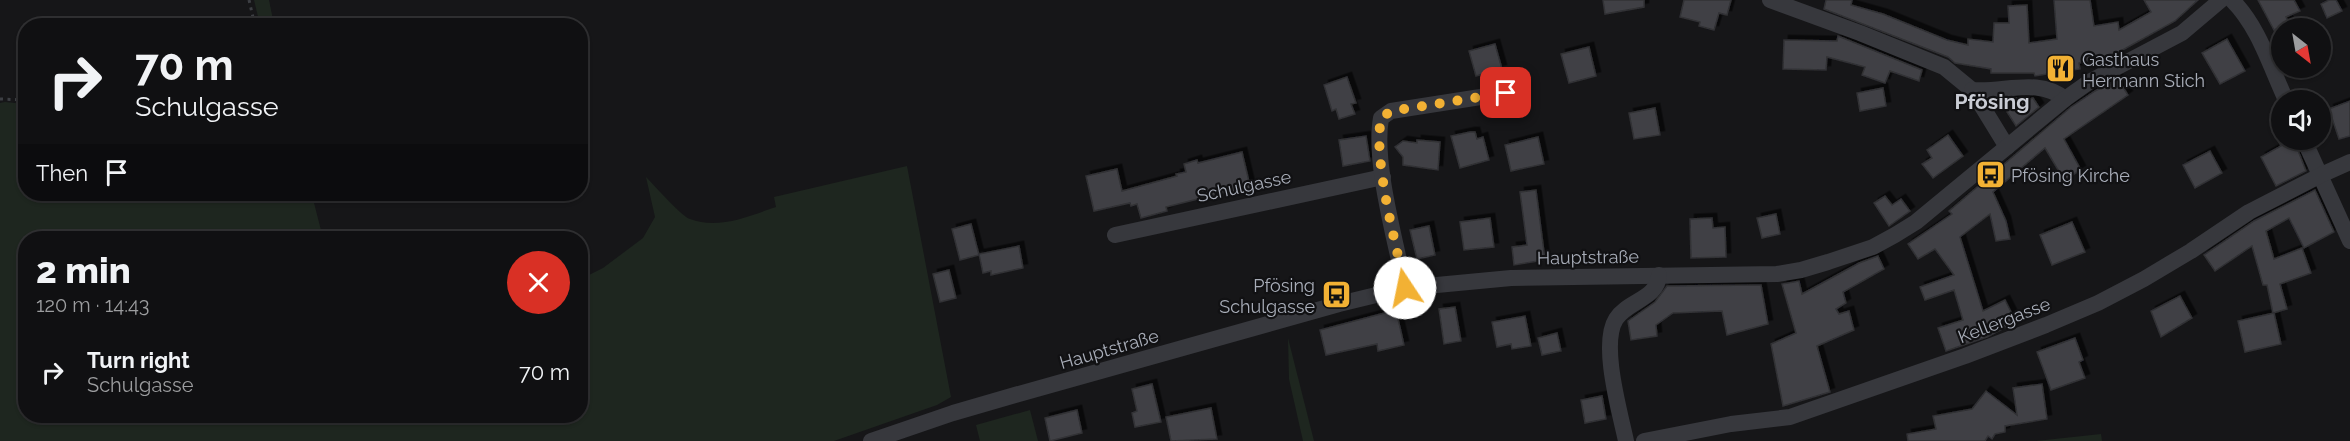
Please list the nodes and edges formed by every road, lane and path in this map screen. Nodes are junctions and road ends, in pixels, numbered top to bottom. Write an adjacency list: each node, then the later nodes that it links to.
1 (249, 0): 6 (path)
2 (1770, 0): 5 (street)
3 (2221, 0): 10 (street, Hauptstraße)
4 (2232, 0): 8 (street)
5 (1809, 7): 7 (street)
6 (253, 18)
7 (1972, 90): 10 (street); 13 (street)
8 (2282, 90)
9 (0, 99): 11 (path)
10 (2065, 99): 13 (street, Hauptstraße)
11 (18, 100)
12 (1509, 107): 17 (street)
13 (2007, 147): 20 (street, Hauptstraße)
14 (2309, 150): 16 (street)
15 (2350, 162): 16 (street, Kellergasse)
16 (2321, 175): 19 (street); 24 (street, Kellergasse)
17 (1383, 177): 18 (street, Schulgasse); 21 (street)
18 (1115, 235)
19 (2350, 241)
20 (1659, 275): 21 (street, Hauptstraße); 23 (street)
21 (1405, 288): 22 (street, Hauptstraße)
22 (871, 441)
23 (1626, 441)
24 (1644, 441)

